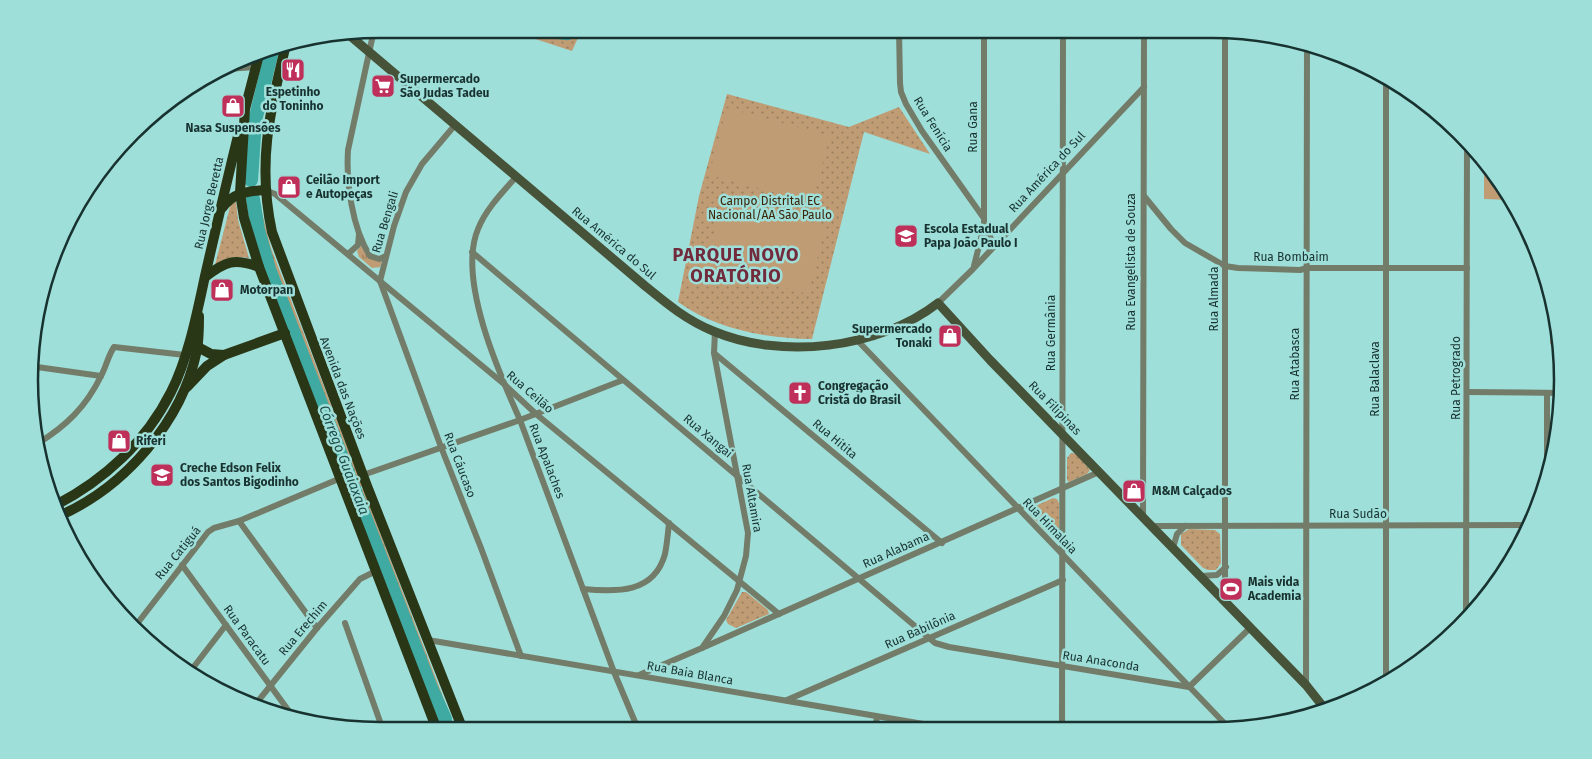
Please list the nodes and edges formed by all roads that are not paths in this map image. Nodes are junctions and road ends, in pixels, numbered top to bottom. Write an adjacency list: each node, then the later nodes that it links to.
1 (353, 38): 10 (main road, Rua América do Sul)
2 (372, 38): 10 (street)
3 (899, 38): 25 (street, Rua Fenícia)
4 (984, 38): 25 (street, Rua Gana)
5 (1063, 38): 19 (street, Rua Germânia)
6 (1144, 38): 15 (street, Rua Evangelista de Souza)
7 (1225, 38): 32 (street, Rua Almada)
8 (284, 51): 21 (main road, Avenida das Nações)
9 (1307, 51): 34 (street, Rua Atabasca)
10 (369, 52): 17 (main road, Rua América do Sul); 27 (street)
11 (258, 61): 12 (main road)
12 (256, 67): 13 (street); 16 (main road)
13 (239, 68)
14 (1386, 84): 35 (street, Rua Balaclava)
15 (1144, 87): 19 (street, Rua América do Sul); 23 (street, Rua Evangelista de Souza)
16 (245, 109): 22 (main road); 24 (main road, Rua Jorge Beretta)
17 (455, 125): 20 (main road, Rua América do Sul); 31 (street, Rua Bengali)
18 (1467, 151): 36 (street, Rua Petrogrado)
19 (1063, 174): 28 (street, Rua América do Sul); 61 (street, Rua Germânia)
20 (516, 177): 29 (street, Rua Apalaches); 44 (main road, Rua América do Sul)
21 (265, 190): 22 (main road); 30 (street, Rua Ceilão); 67 (main road, Avenida das Nações)
22 (240, 193): 24 (main road); 33 (main road)
23 (1144, 196): 32 (street, Rua Bombaim); 70 (street, Rua Evangelista de Souza)
24 (221, 209): 38 (main road, Rua Jorge Beretta)
25 (984, 218): 26 (street, Rua Gana)
26 (984, 226): 28 (street, Rua Gana); 37 (street, Rua Gana)
27 (359, 233): 30 (street); 31 (street)
28 (995, 246): 37 (street, Rua América do Sul)
29 (472, 252): 53 (street, Rua Xangai); 54 (street, Rua Apalaches)
30 (348, 254): 39 (street, Rua Ceilão)
31 (386, 256): 39 (street, Rua Bengali)
32 (1225, 266): 34 (street, Rua Bombaim); 78 (street, Rua Almada)
33 (259, 267): 38 (main road); 45 (main road)
34 (1307, 268): 35 (street, Rua Bombaim); 79 (street, Rua Atabasca)
35 (1387, 268): 36 (street, Rua Bombaim); 80 (street, Rua Balaclava)
36 (1467, 268): 56 (street, Rua Petrogrado)
37 (973, 269): 41 (street, Rua América do Sul)
38 (205, 277): 40 (main road, Rua Jorge Beretta)
39 (380, 281): 54 (street, Rua Ceilão); 63 (street, Rua Cáucaso)
40 (200, 302): 47 (main road, Rua Jorge Beretta); 49 (main road, Rua Jorge Beretta)
41 (938, 303): 42 (main road, Rua América do Sul); 43 (main road, Rua Filipinas)
42 (928, 311): 43 (main road); 46 (main road, Rua América do Sul)
43 (949, 316): 61 (main road, Rua Filipinas)
44 (715, 332): 46 (main road, Rua América do Sul); 48 (street, Rua Altamira)
45 (285, 333): 50 (main road); 68 (main road)
46 (856, 340): 73 (street, Rua Himalaia)
47 (197, 348): 50 (main road); 55 (main road, Rua Jorge Beretta)
48 (714, 353): 66 (street, Rua Altamira); 85 (street, Rua Hitita)
49 (184, 355): 52 (street); 71 (main road, Rua Jorge Beretta)
50 (224, 355): 55 (main road)
51 (38, 367): 52 (street)
52 (101, 376): 62 (street)
53 (623, 380): 59 (street); 66 (street, Rua Xangai)
54 (504, 384): 59 (street, Rua Ceilão); 60 (street, Rua Apalaches)
55 (184, 390): 74 (main road, Rua Jorge Beretta)
56 (1467, 392): 57 (street); 81 (street, Rua Petrogrado)
57 (1547, 393): 58 (street); 64 (street)
58 (1554, 393)
59 (536, 414): 60 (street); 77 (street, Rua Ceilão)
60 (520, 420): 63 (street); 95 (street, Rua Apalaches)
61 (1063, 434): 65 (main road, Rua Filipinas); 69 (street, Rua Germânia)
62 (43, 440)
63 (441, 447): 67 (street); 107 (street, Rua Cáucaso)
64 (1548, 448)
65 (1099, 472): 69 (street, Rua Alabama); 72 (main road, Rua Filipinas)
66 (736, 474): 92 (street, Rua Xangai); 94 (street, Rua Altamira)
67 (363, 475): 105 (main road, Avenida das Nações)
68 (341, 478): 76 (street, Rua Catiguá); 90 (main road)
69 (1063, 489): 73 (street, Rua Alabama); 87 (street, Rua Germânia)
70 (1143, 496): 72 (street); 75 (street, Rua Evangelista de Souza)
71 (61, 502)
72 (1129, 503): 75 (main road, Rua Filipinas)
73 (1018, 509): 85 (street, Rua Alabama); 87 (street, Rua Himalaia)
74 (65, 513)
75 (1143, 517): 83 (main road)
76 (239, 521): 88 (street, Rua Catiguá); 102 (street)
77 (669, 523): 94 (street, Rua Ceilão); 95 (street)
78 (1226, 525): 79 (street, Rua Sudão); 84 (street, Rua Sudão); 89 (street, Rua Almada)
79 (1306, 525): 80 (street, Rua Sudão); 114 (street, Rua Atabasca)
80 (1387, 525): 81 (street, Rua Sudão); 111 (street, Rua Balaclava)
81 (1466, 525): 82 (street, Rua Sudão); 97 (street, Rua Petrogrado)
82 (1522, 525)
83 (1152, 526): 84 (street, Rua Sudão); 86 (main road)
84 (1186, 526): 86 (street)
85 (942, 543): 92 (street, Rua Alabama)
86 (1173, 548): 91 (main road)
87 (1063, 556): 93 (street, Rua Germânia); 115 (street, Rua Himalaia)
88 (182, 565): 99 (street, Rua Catiguá); 101 (street, Rua Paracatu)
89 (1226, 567): 91 (street); 96 (street, Rua Almada)
90 (376, 571): 102 (street, Rua Erechim); 122 (main road)
91 (1201, 576): 96 (main road)
92 (859, 579): 98 (street, Rua Alabama); 104 (street, Rua Xangai)
93 (1063, 580): 104 (street, Rua Babilônia); 108 (street, Rua Germânia)
94 (740, 581): 98 (street, Rua Ceilão); 106 (street, Rua Altamira)
95 (583, 589): 110 (street, Rua Apalaches)
96 (1225, 601): 103 (main road)
97 (1466, 609)
98 (779, 614): 106 (street, Rua Alabama)
99 (139, 622)
100 (345, 623): 121 (street)
101 (226, 625): 109 (street); 113 (street, Rua Paracatu)
102 (316, 628): 113 (street, Rua Erechim)
103 (1250, 629): 114 (main road); 115 (street)
104 (930, 638): 108 (street, Rua Anaconda); 117 (street, Rua Babilônia)
105 (428, 640): 107 (street, Rua Baia Blanca); 123 (main road, Avenida das Nações)
106 (702, 648): 112 (street)
107 (521, 656): 110 (street, Rua Baia Blanca)
108 (1062, 666): 115 (street, Rua Anaconda); 127 (street, Rua Germânia)
109 (194, 667)
110 (614, 672): 112 (street, Rua Baia Blanca); 124 (street, Rua Apalaches)
111 (1386, 675)
112 (638, 676): 117 (street, Rua Baia Blanca)
113 (270, 685): 116 (street, Rua Erechim); 119 (street, Rua Paracatu)
114 (1306, 685): 118 (main road)
115 (1189, 687): 128 (street, Rua Himalaia)
116 (259, 699)
117 (786, 701): 120 (street, Rua Baia Blanca)
118 (1321, 703)
119 (287, 709)
120 (877, 716): 125 (street); 126 (street, Rua Baia Blanca)
121 (381, 722)
122 (434, 722)
123 (460, 722)
124 (635, 722)
125 (876, 722)
126 (912, 722)
127 (1062, 722)
128 (1223, 722)

